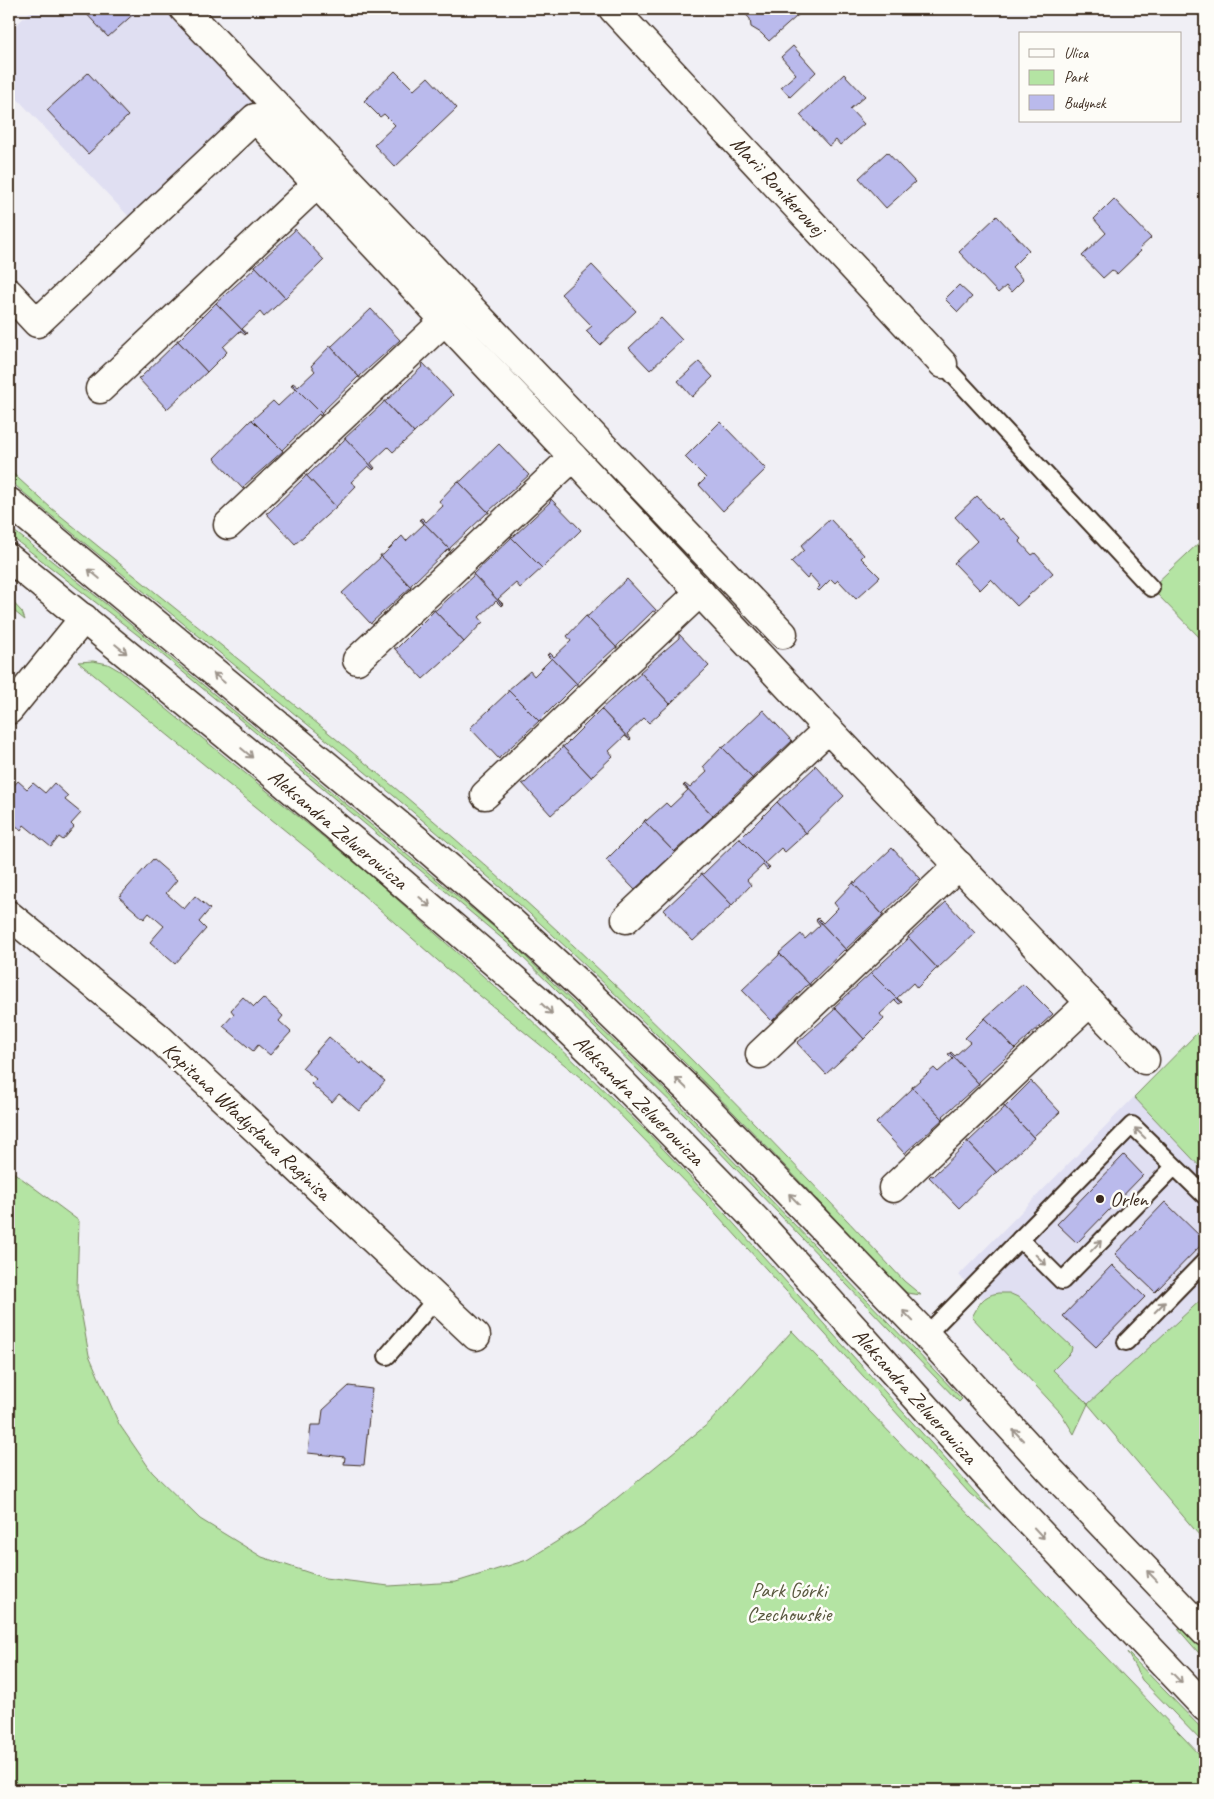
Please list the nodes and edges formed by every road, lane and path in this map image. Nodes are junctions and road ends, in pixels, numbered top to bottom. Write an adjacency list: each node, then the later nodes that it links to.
1 (184, 9): 15 (street)
2 (613, 9): 6 (street, Marii Ronikerowej)
3 (317, 184): 4 (street); 5 (street); 7 (street)
4 (9, 293)
5 (445, 320): 8 (street); 10 (street)
6 (943, 364): 12 (lane)
7 (100, 390)
8 (573, 456): 13 (street); 16 (street)
9 (9, 502): 32 (street, Aleksandra Zelwerowicza, one-way to 9)
10 (228, 525)
11 (9, 558): 14 (street, Aleksandra Zelwerowicza)
12 (1151, 588)
13 (700, 592): 18 (street); 19 (street)
14 (84, 618): 17 (street); 37 (street, Aleksandra Zelwerowicza, one-way to 37)
15 (784, 634)
16 (357, 660)
17 (9, 710)
18 (828, 729): 20 (street); 22 (street)
19 (485, 795)
20 (959, 865): 23 (street); 24 (street)
21 (9, 915): 31 (street, Kapitana Władysława Raginisa)
22 (626, 920)
23 (1090, 1002): 25 (street); 27 (street)
24 (760, 1054)
25 (1145, 1060)
26 (1174, 1167): 28 (lane); 29 (lane, one-way to 29); 29 (lane, one-way to 26)
27 (893, 1188)
28 (1205, 1196)
29 (1020, 1239): 32 (lane)
30 (1205, 1261): 34 (lane, one-way to 30)
31 (436, 1299): 33 (street, Kapitana Władysława Raginisa); 35 (lane)
32 (926, 1335): 36 (street, Aleksandra Zelwerowicza, one-way to 32)
33 (476, 1336)
34 (1126, 1342)
35 (387, 1356)
36 (1205, 1632)
37 (1205, 1708)

